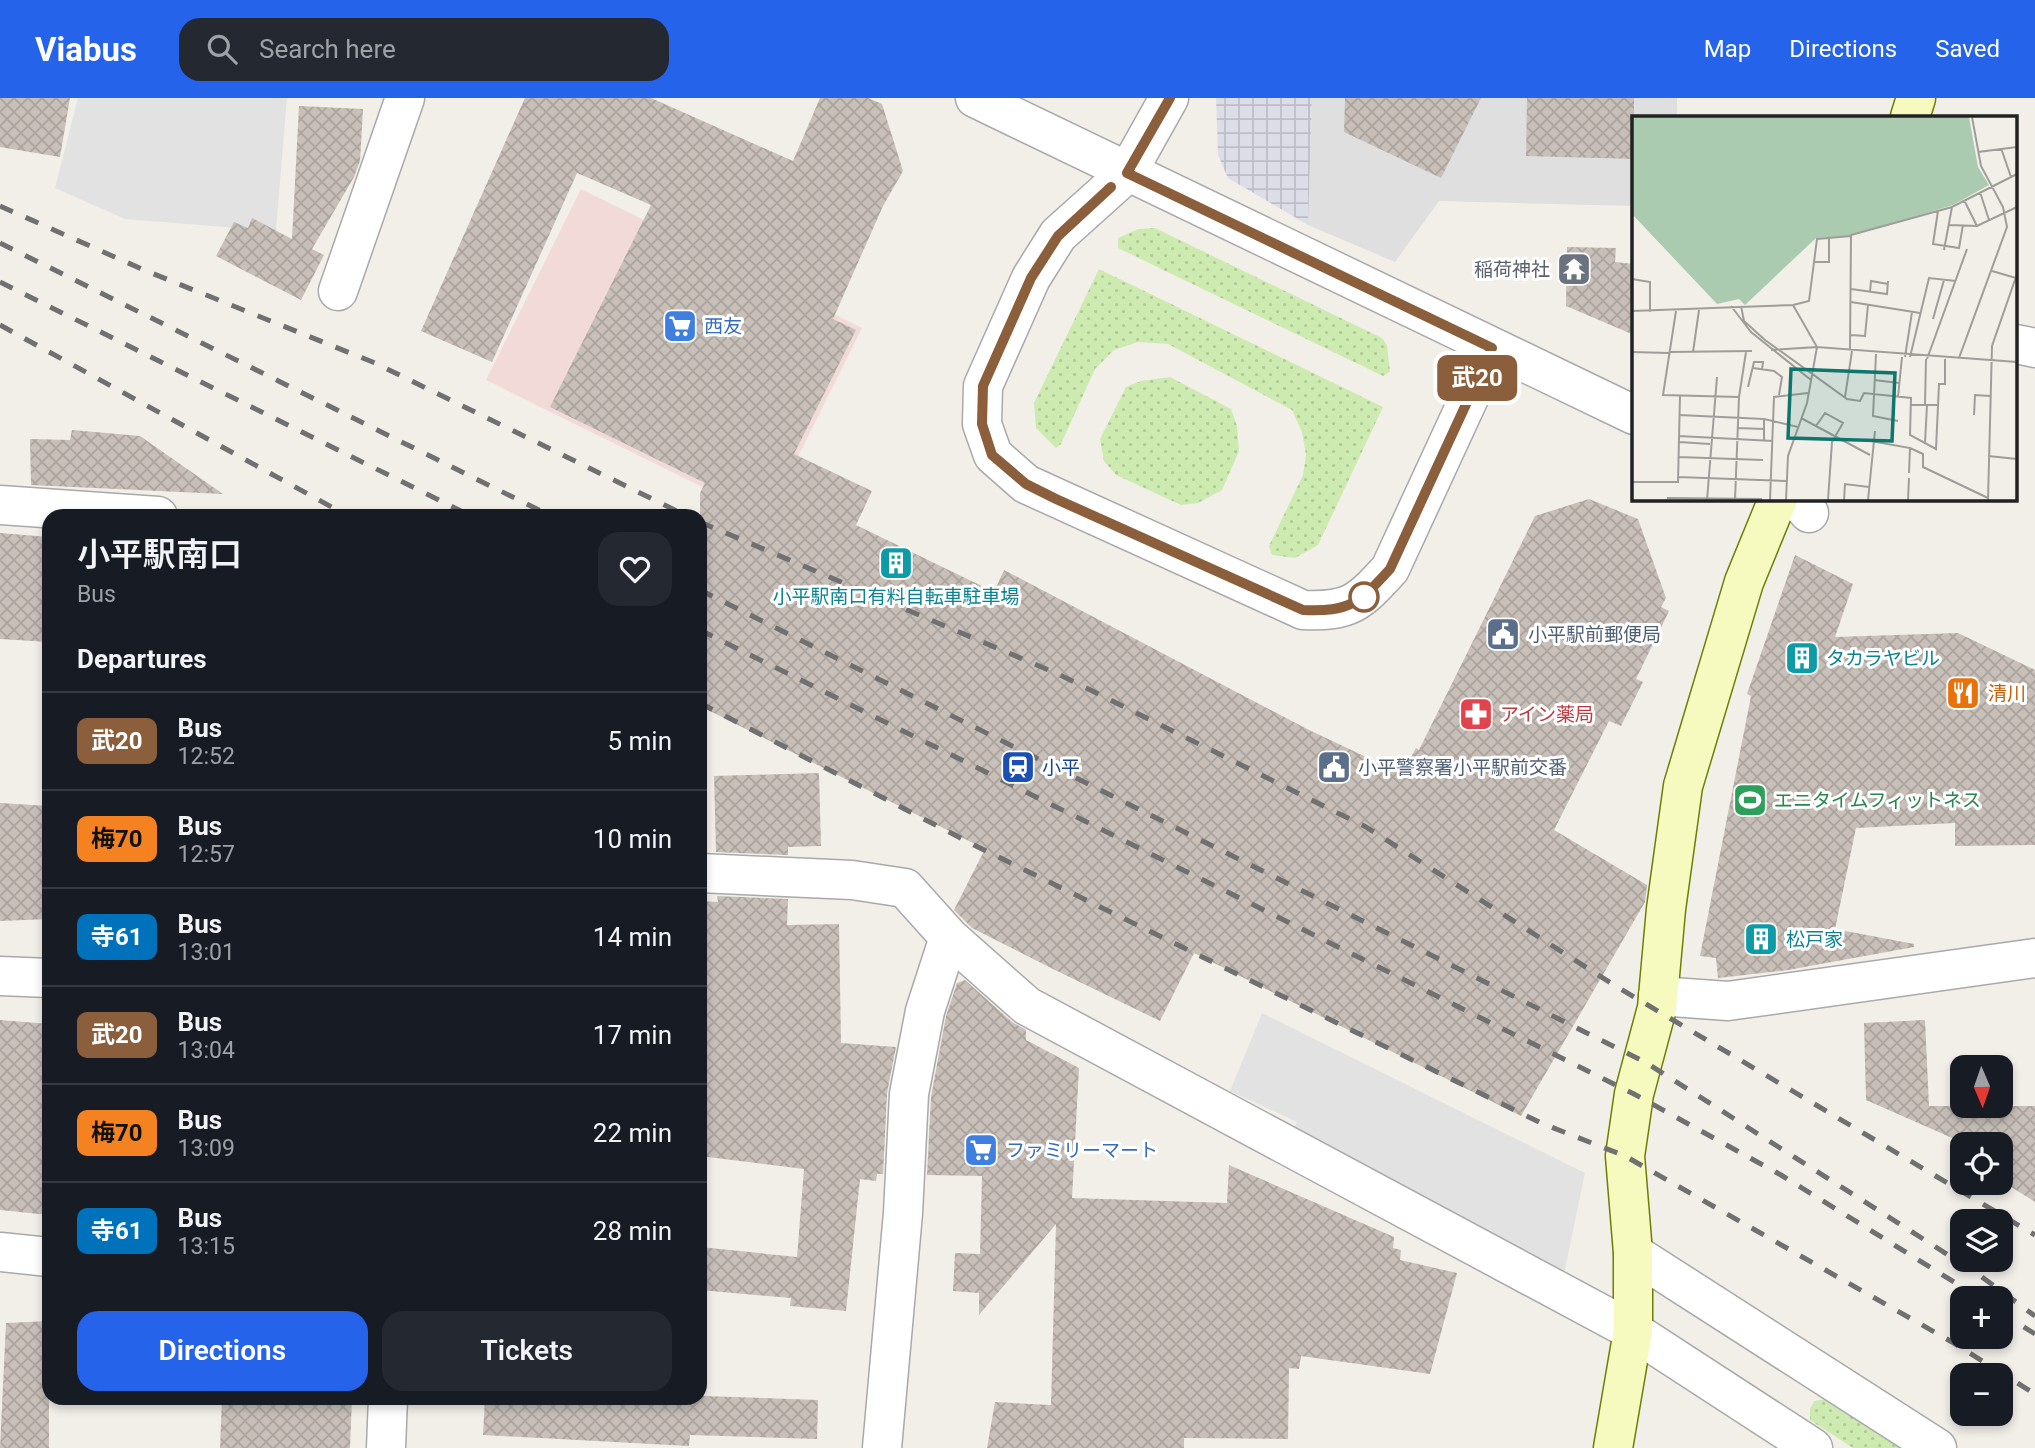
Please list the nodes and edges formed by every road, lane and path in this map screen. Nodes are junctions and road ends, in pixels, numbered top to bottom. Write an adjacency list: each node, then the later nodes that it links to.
1 (405, 98): 7 (street)
2 (975, 98): 6 (street)
3 (1170, 98): 6 (street)
4 (1916, 98): 5 (main road)
5 (1910, 116)
6 (1127, 173): 8 (street); 8 (street)
7 (338, 291)
8 (1492, 348): 9 (street)
9 (1632, 414)
10 (1794, 504): 18 (main road)
11 (0, 505): 12 (street)
12 (57, 509)
13 (707, 873): 14 (street)
14 (949, 937): 22 (street); 25 (street)
15 (2035, 958): 18 (street)
16 (0, 976): 17 (street)
17 (42, 978)
18 (1658, 996): 20 (main road)
19 (0, 1252): 21 (street)
20 (1633, 1252): 22 (main road); 28 (street)
21 (42, 1256)
22 (1633, 1331): 26 (main road); 27 (street)
23 (388, 1405): 24 (street)
24 (386, 1448)
25 (881, 1448)
26 (1613, 1448)
27 (1813, 1448)
28 (1937, 1448)

